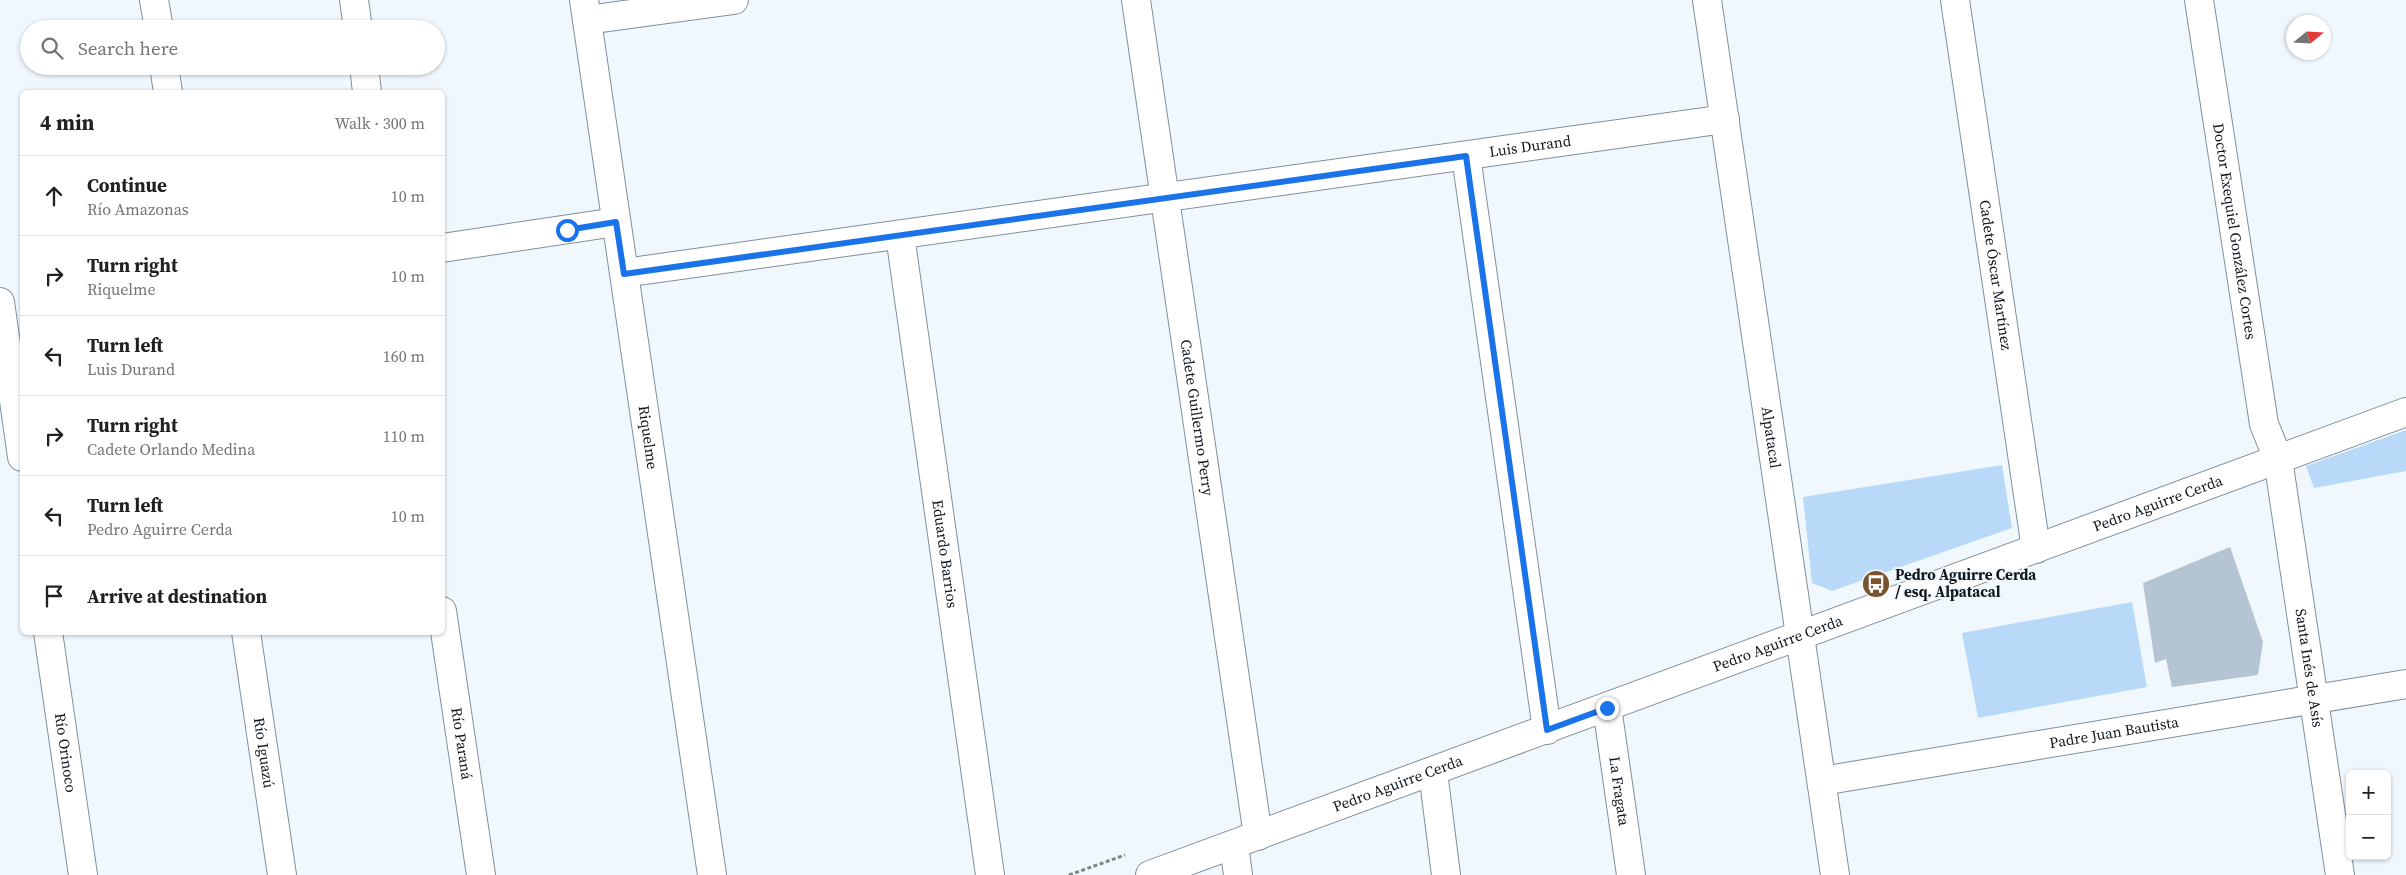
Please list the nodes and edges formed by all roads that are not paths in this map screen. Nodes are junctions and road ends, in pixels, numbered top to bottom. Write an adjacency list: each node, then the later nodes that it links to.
1 (154, 0): 9 (street)
2 (354, 0): 10 (street)
3 (734, 0): 8 (street)
4 (1136, 0): 17 (street, Cadete Guillermo Perry)
5 (1707, 0): 15 (street, Alpatacal)
6 (1955, 0): 26 (street, Cadete Óscar Martínez)
7 (2199, 0): 25 (street, Doctor Exequiel González Cortes)
8 (585, 10): 18 (street, Riquelme)
9 (157, 20)
10 (357, 20)
11 (165, 75): 13 (street)
12 (365, 75): 14 (street)
13 (168, 90)
14 (368, 90)
15 (1724, 119): 16 (street, Luis Durand); 30 (street, Alpatacal)
16 (1466, 156): 17 (street, Luis Durand); 34 (street)
17 (1165, 198): 19 (street, Luis Durand); 37 (street, Cadete Guillermo Perry)
18 (616, 222): 20 (street); 21 (street, Riquelme)
19 (900, 235): 21 (street, Luis Durand); 42 (street, Eduardo Barrios)
20 (445, 248)
21 (624, 274): 41 (street, Riquelme)
22 (6, 309): 24 (street)
23 (2406, 412): 25 (street, Pedro Aguirre Cerda)
24 (20, 438)
25 (2278, 459): 26 (street, Pedro Aguirre Cerda); 32 (street, Santa Inés de Asís)
26 (2036, 549): 30 (street, Pedro Aguirre Cerda)
27 (445, 631): 40 (street, Río Paraná)
28 (48, 635): 38 (street, Río Orinoco)
29 (246, 635): 39 (street, Río Iguazú)
30 (1800, 636): 33 (street, Pedro Aguirre Cerda); 36 (street, Alpatacal)
31 (2406, 684): 32 (street, Padre Juan Bautista)
32 (2314, 699): 36 (street, Padre Juan Bautista); 48 (street, Santa Inés de Asís)
33 (1607, 708): 34 (street, Pedro Aguirre Cerda); 46 (street, La Fragata)
34 (1547, 730): 35 (street, Pedro Aguirre Cerda)
35 (1433, 772): 37 (street, Pedro Aguirre Cerda); 45 (street)
36 (1822, 781): 47 (street, Alpatacal)
37 (1246, 841): 43 (street, Pedro Aguirre Cerda); 44 (street, Cadete Guillermo Perry)
38 (84, 875)
39 (282, 875)
40 (481, 875)
41 (712, 875)
42 (990, 875)
43 (1150, 875)
44 (1238, 875)
45 (1446, 875)
46 (1631, 875)
47 (1835, 875)
48 (2340, 875)

